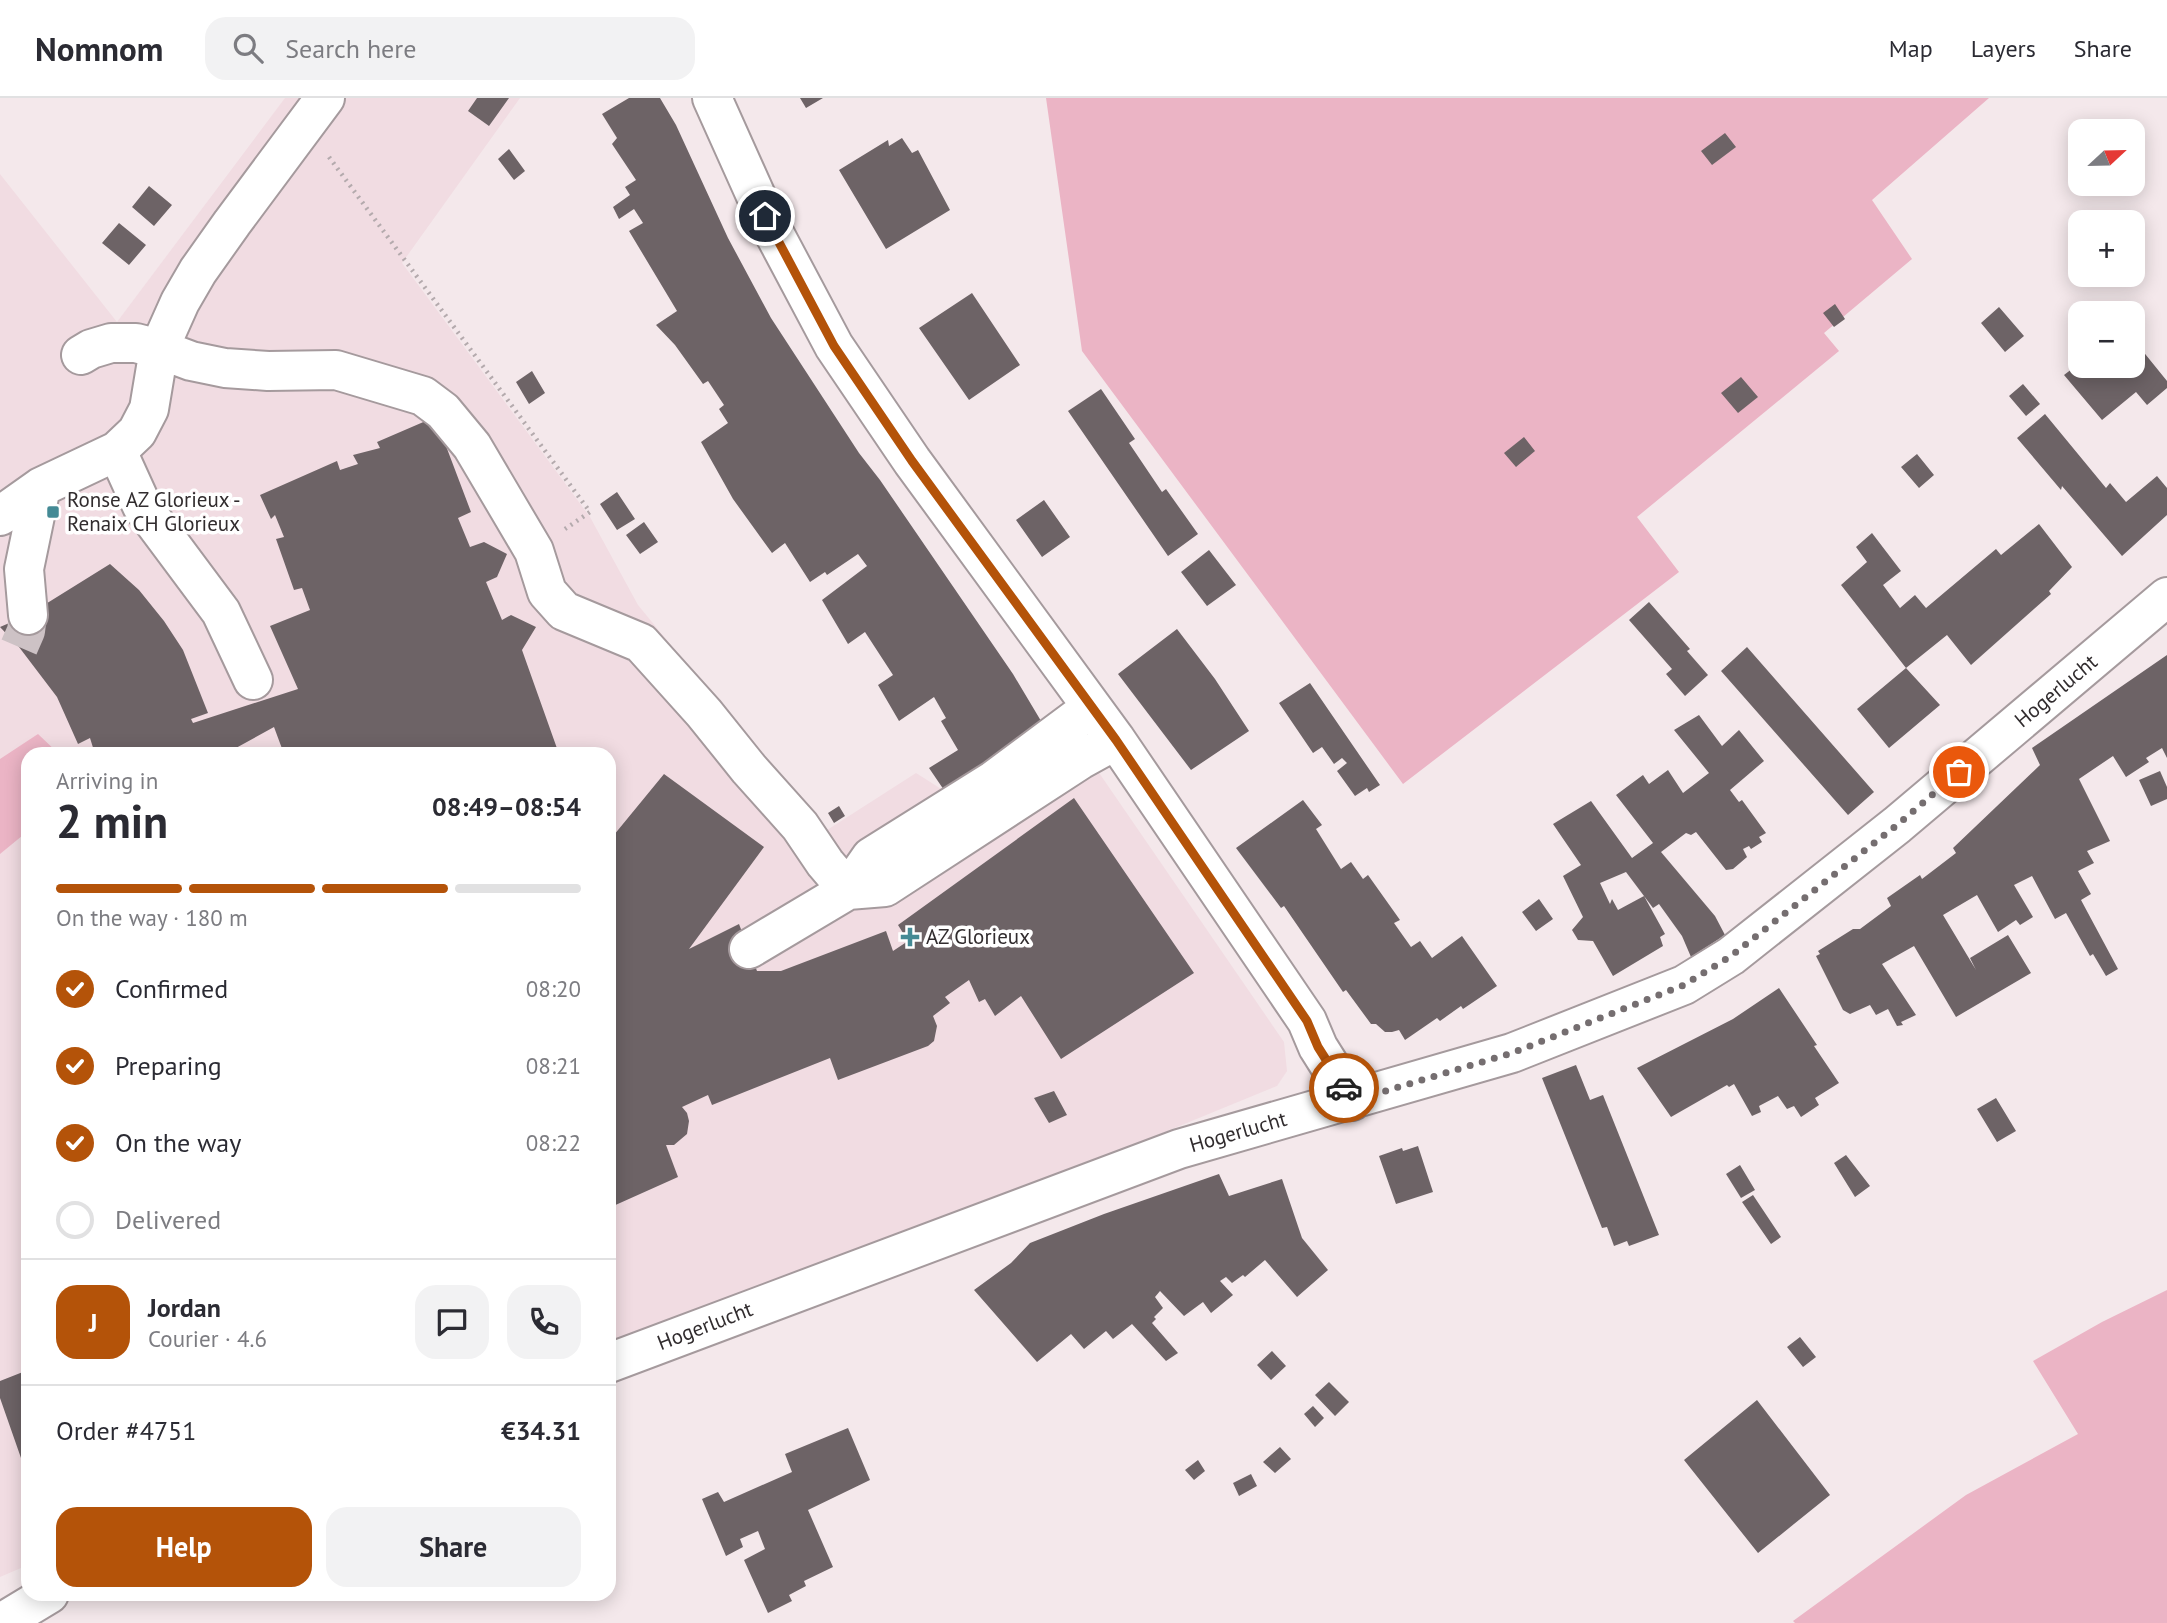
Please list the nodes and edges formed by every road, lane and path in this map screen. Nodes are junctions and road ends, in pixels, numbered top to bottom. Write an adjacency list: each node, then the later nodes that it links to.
1 (325, 98): 3 (street)
2 (712, 98): 14 (street)
3 (302, 129): 4 (street); 9 (path)
4 (159, 349): 5 (street); 6 (street); 9 (street)
5 (81, 355)
6 (117, 451): 7 (street); 13 (street)
7 (41, 487): 8 (street); 10 (street)
8 (0, 516)
9 (534, 551): 16 (street)
10 (12, 560): 12 (street)
11 (2167, 597): 18 (street, Hogerlucht)
12 (28, 615)
13 (253, 680)
14 (1092, 707): 15 (street); 16 (street)
15 (1116, 740): 16 (street); 18 (street)
16 (848, 890): 17 (street)
17 (749, 948)
18 (1352, 1101): 19 (street, Hogerlucht)
19 (616, 1360)

